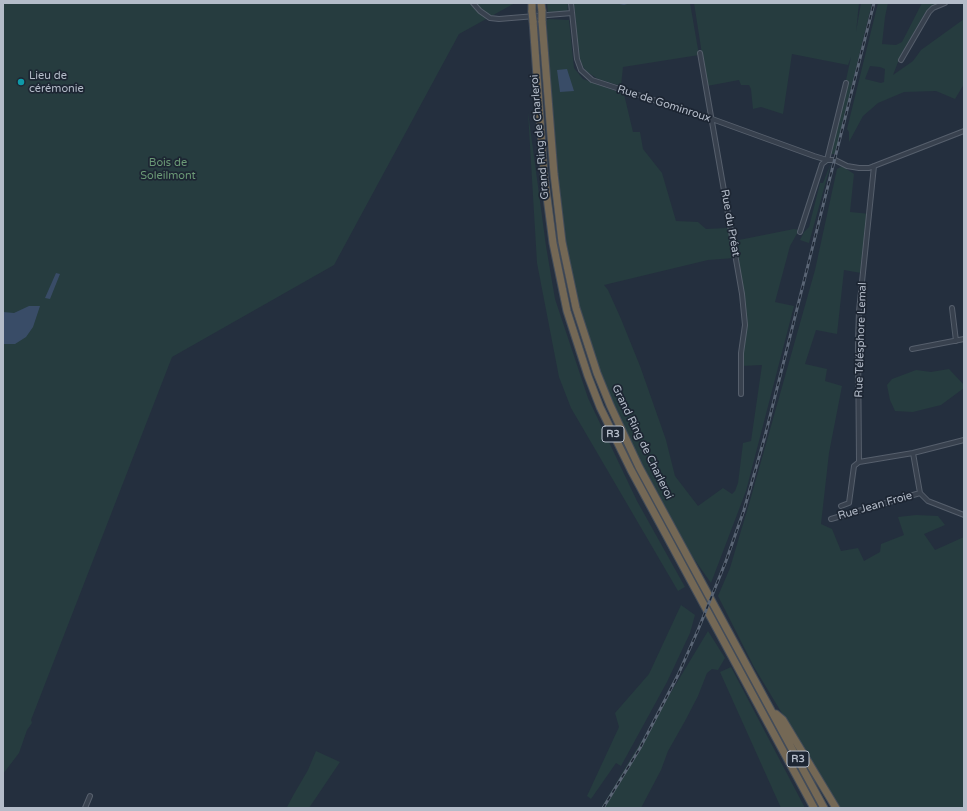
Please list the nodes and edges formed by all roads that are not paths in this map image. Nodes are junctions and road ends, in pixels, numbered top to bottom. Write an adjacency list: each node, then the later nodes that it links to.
1 (473, 3): 6 (street)
2 (532, 3): 30 (highway, Grand Ring de Charleroi / R3, bridge)
3 (541, 3): 27 (highway, Grand Ring de Charleroi / R3, bridge)
4 (571, 3): 6 (street, Rue de Gominroux)
5 (945, 3): 8 (street)
6 (572, 13): 10 (street, Rue de Gominroux)
7 (700, 53): 10 (street, Rue du Préat)
8 (901, 60)
9 (846, 83): 12 (street)
10 (712, 119): 12 (street, Rue de Gominroux); 19 (street, Rue du Préat)
11 (964, 131): 13 (street, Rue de Gominroux)
12 (827, 160): 13 (street, Rue de Gominroux); 14 (street)
13 (874, 166): 22 (street, Rue Télésphore Lemal)
14 (800, 232)
15 (952, 308): 17 (street)
16 (964, 339): 17 (street)
17 (956, 340): 18 (street)
18 (912, 349)
19 (741, 394)
20 (964, 440): 21 (street)
21 (913, 453): 22 (street); 23 (street, Rue Jean Froie)
22 (859, 462): 24 (street, Rue Télésphore Lemal)
23 (920, 493): 25 (street, Rue Jean Froie); 26 (street, Rue Jean Froie)
24 (841, 506)
25 (964, 515)
26 (831, 519)
27 (772, 710): 31 (highway, Grand Ring de Charleroi / R3); 32 (highway)
28 (90, 796): 29 (street)
29 (85, 808)
30 (814, 808)
31 (824, 808)
32 (836, 808)

